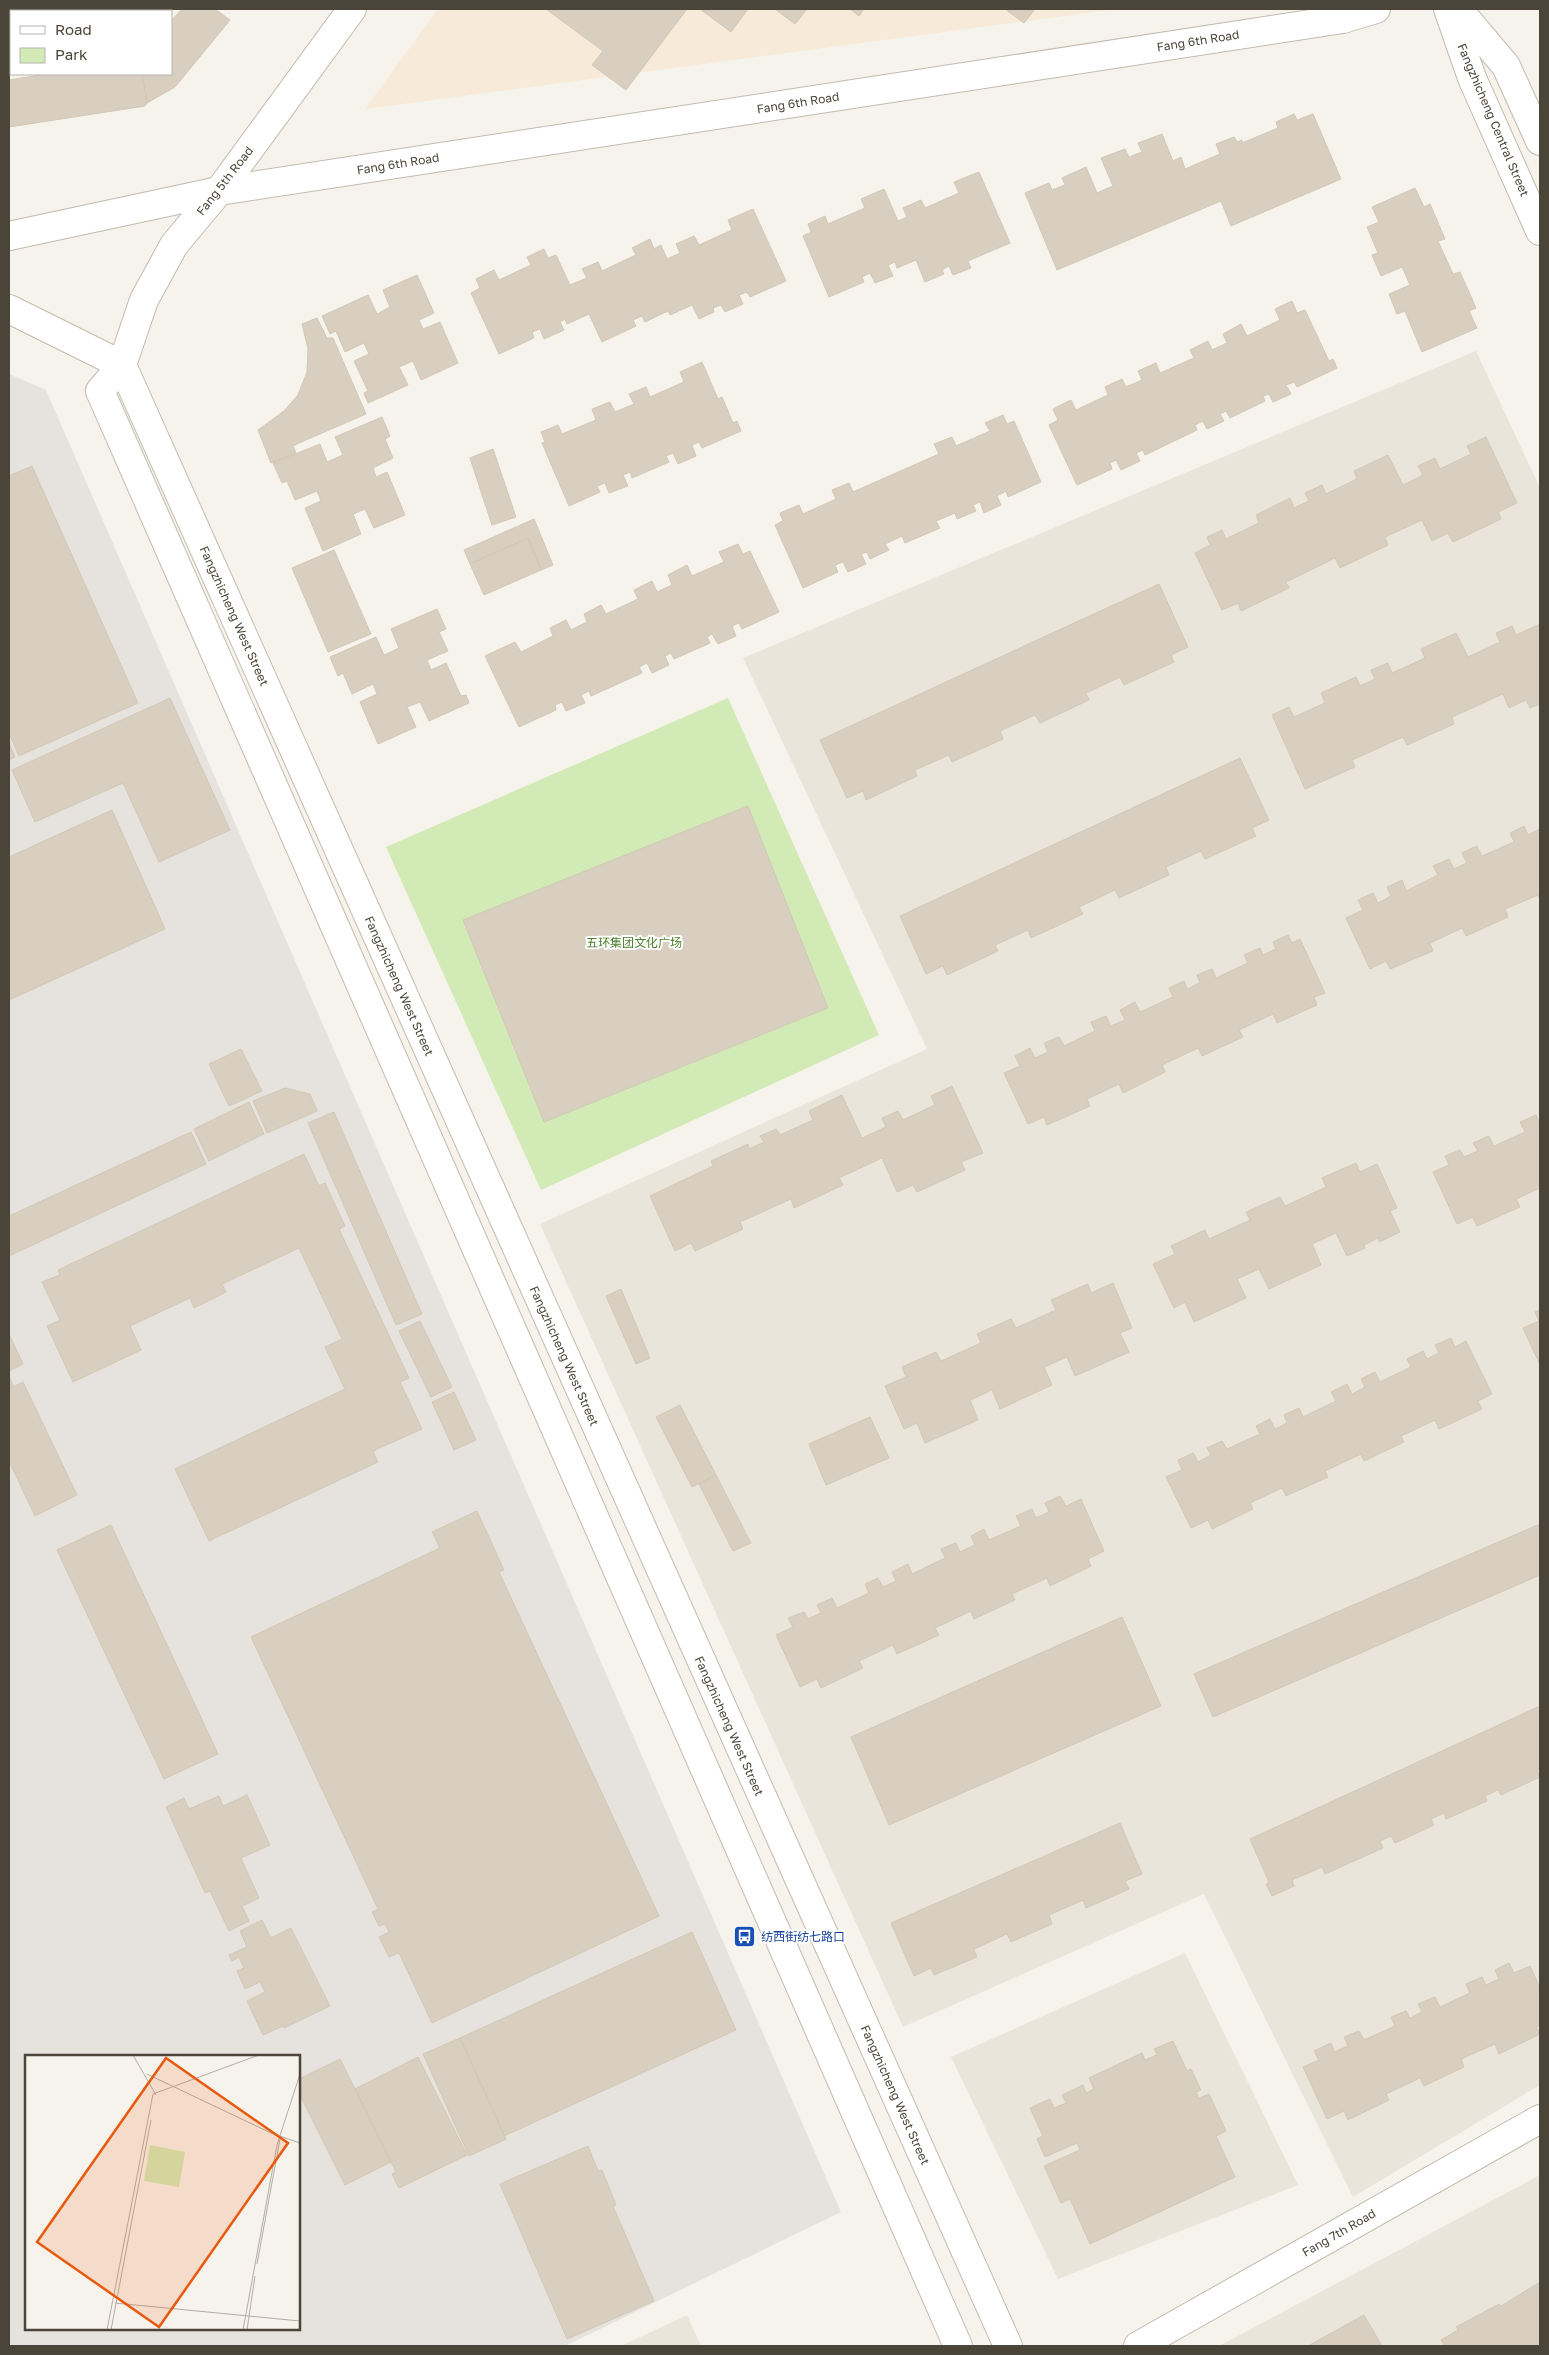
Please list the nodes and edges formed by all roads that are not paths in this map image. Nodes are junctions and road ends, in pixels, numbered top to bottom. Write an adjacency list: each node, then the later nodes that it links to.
1 (352, 9): 6 (street, Fang 5th Road)
2 (1376, 9): 6 (street, Fang 6th Road)
3 (1448, 9): 7 (street, Fangzhicheng Central Street)
4 (1458, 9): 5 (street, Fangzhicheng Central Street)
5 (1540, 141)
6 (219, 191): 8 (street, Fang 6th Road); 10 (street, Fang 5th Road)
7 (1540, 231)
8 (9, 236)
9 (9, 309): 10 (street)
10 (122, 365): 12 (street); 13 (street, Fangzhicheng West Street)
11 (1540, 2119): 14 (street, Fang 7th Road)
12 (958, 2346)
13 (1008, 2346)
14 (1138, 2346)

